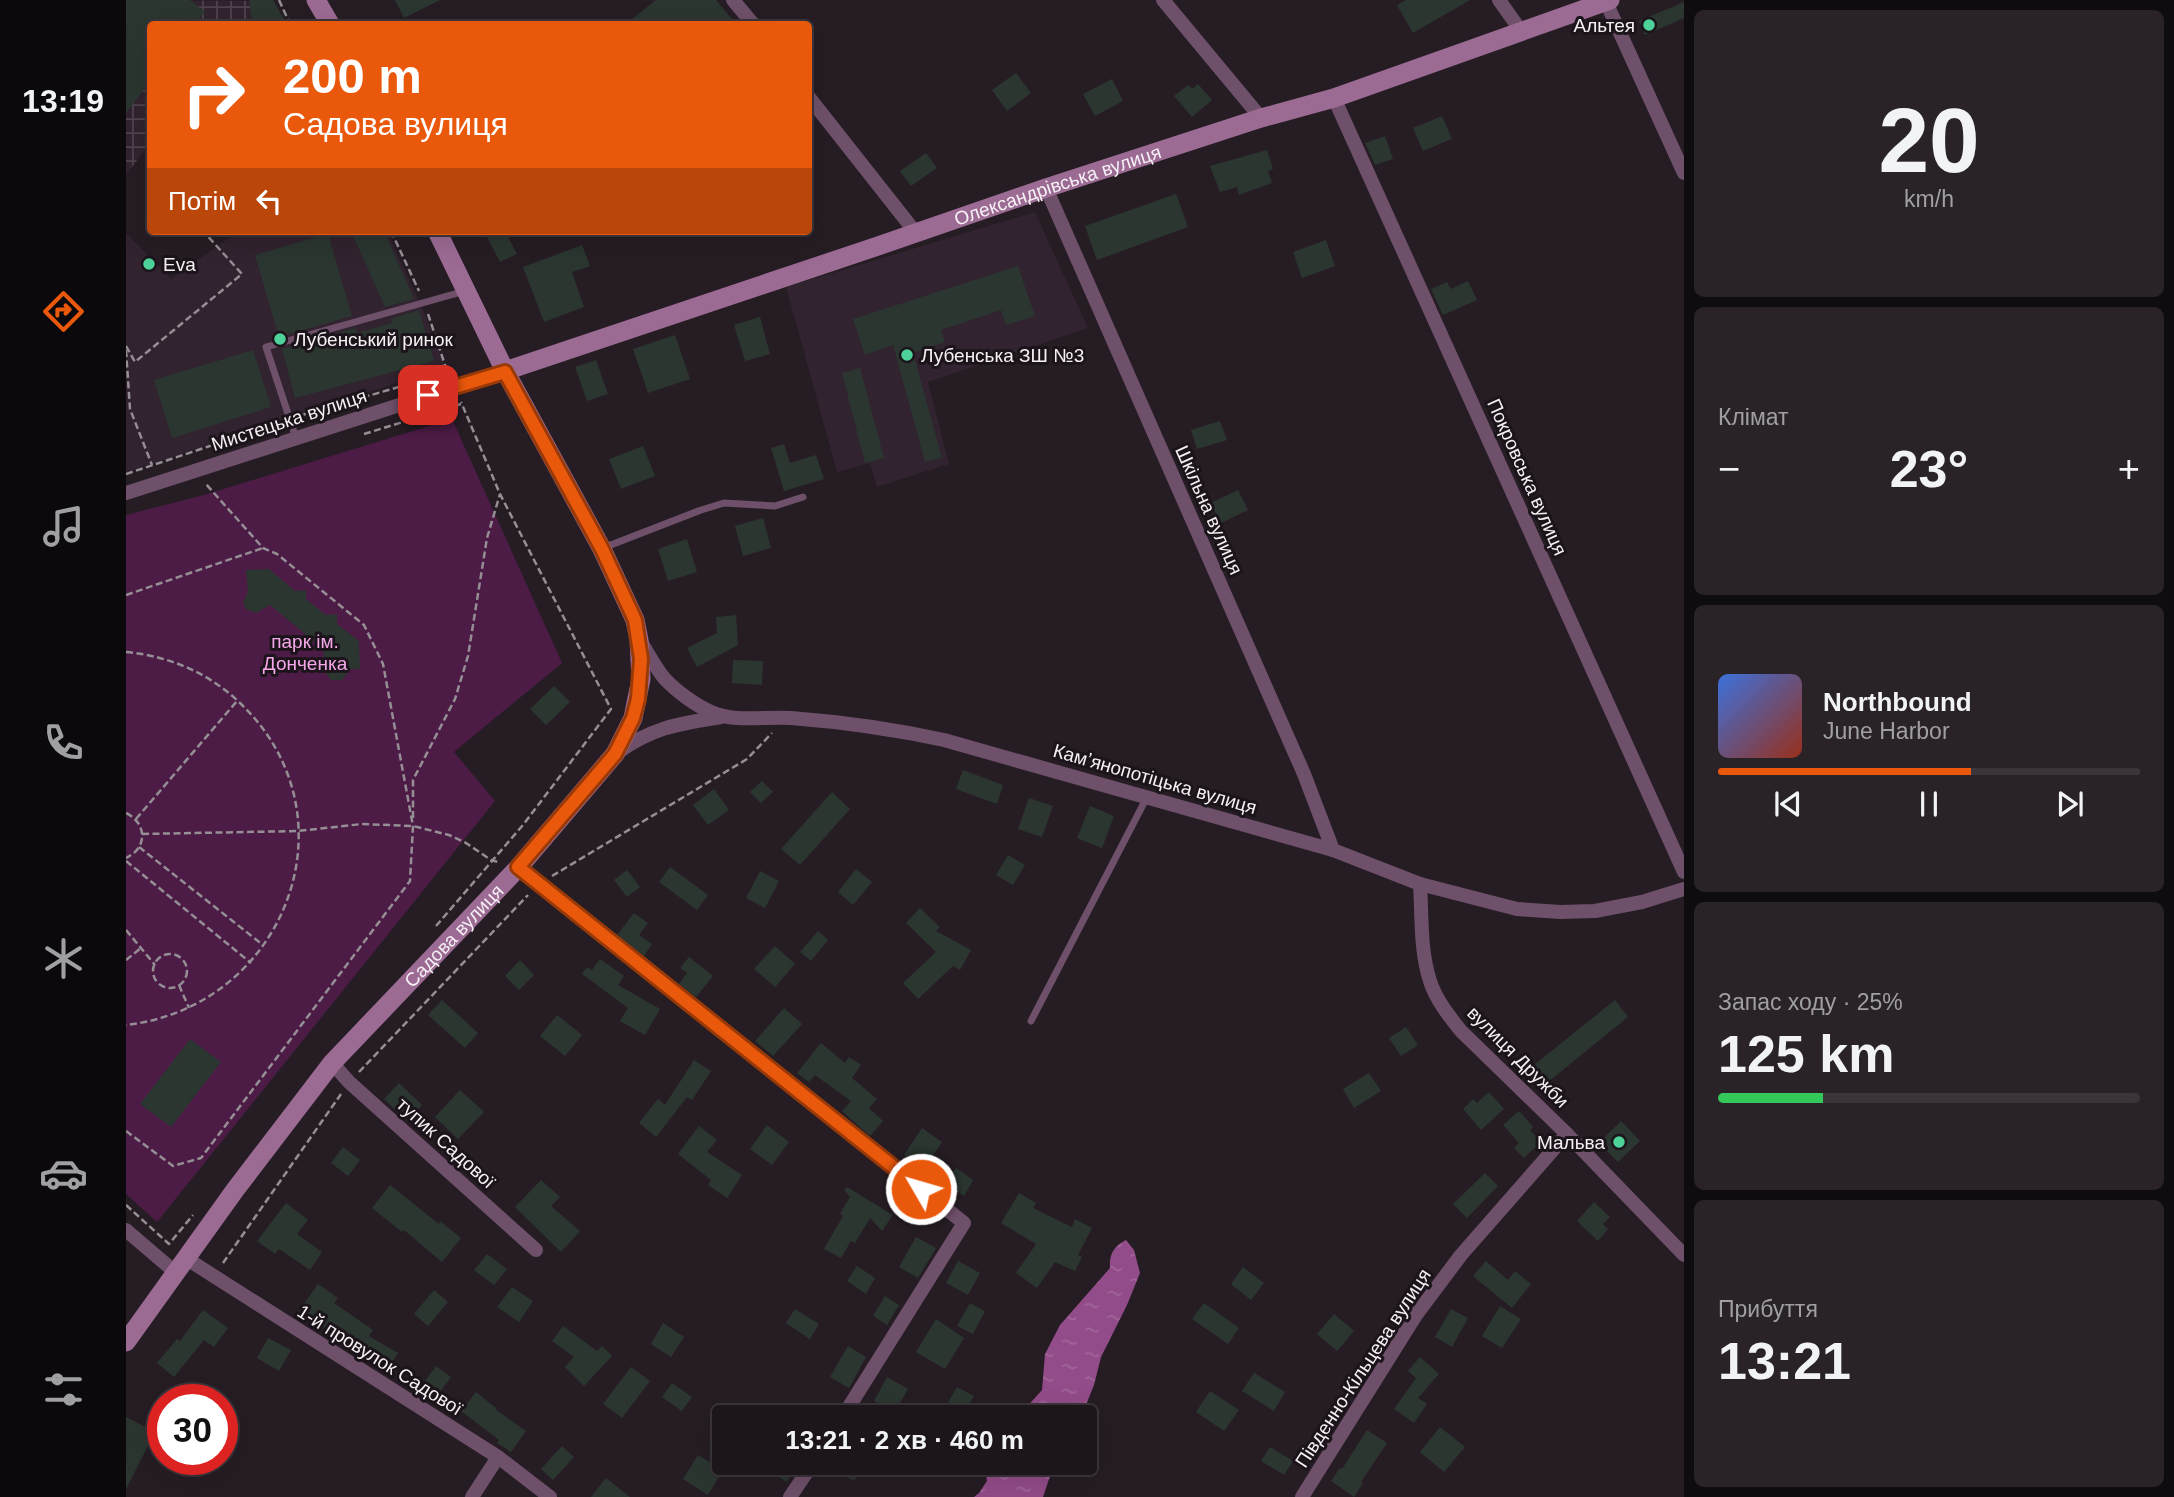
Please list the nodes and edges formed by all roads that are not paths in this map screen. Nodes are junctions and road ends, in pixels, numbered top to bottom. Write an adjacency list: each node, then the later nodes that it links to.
1 (316, 0): 6 (main road)
2 (733, 0): 7 (street)
3 (1163, 0): 11 (street)
4 (1499, 0): 8 (street)
5 (1608, 1): 8 (main road, Олександрівська вулиця); 12 (street)
6 (328, 21)
7 (750, 21)
8 (1521, 31): 9 (main road, Олександрівська вулиця)
9 (1335, 98): 11 (main road, Олександрівська вулиця); 28 (street, Покровська вулиця)
10 (812, 101): 14 (street)
11 (1261, 118): 13 (main road, Олександрівська вулиця)
12 (1684, 173)
13 (1046, 188): 14 (main road, Олександрівська вулиця); 26 (street, Шкільна вулиця)
14 (916, 233): 17 (main road, Олександрівська вулиця)
15 (439, 235): 16 (main road, Садова вулиця)
16 (466, 291): 17 (main road, Садова вулиця); 18 (lane)
17 (505, 372): 18 (street, Мистецька вулиця); 21 (main road, Садова вулиця)
18 (296, 438): 19 (street, Мистецька вулиця)
19 (126, 493)
20 (803, 497): 21 (lane)
21 (602, 549): 22 (main road, Садова вулиця)
22 (639, 640): 23 (street, Камʼянопотіцька вулиця); 24 (main road, Садова вулиця)
23 (727, 716): 24 (street); 25 (street, Камʼянопотіцька вулиця)
24 (615, 754): 27 (main road, Садова вулиця)
25 (1148, 796): 26 (street, Камʼянопотіцька вулиця); 31 (lane)
26 (1333, 850): 29 (street, Камʼянопотіцька вулиця)
27 (518, 867): 32 (main road, Садова вулиця); 39 (street)
28 (1684, 872)
29 (1420, 884): 30 (street, Камʼянопотіцька вулиця); 33 (street, вулиця Дружби)
30 (1684, 889)
31 (1031, 1021)
32 (332, 1063): 35 (street, тупик Садової); 37 (main road, Садова вулиця)
33 (1567, 1134): 36 (street, вулиця Дружби); 45 (street, Південно-Кільцева вулиця)
34 (126, 1230): 37 (street, 1-й провулок Садової)
35 (536, 1250)
36 (1684, 1255)
37 (181, 1265): 38 (main road, Садова вулиця); 40 (street, 1-й провулок Садової)
38 (126, 1342)
39 (850, 1405)
40 (498, 1457): 42 (street); 43 (street, 1-й провулок Садової)
41 (805, 1475): 44 (street)
42 (472, 1497)
43 (550, 1497)
44 (790, 1497)
45 (1303, 1497)

